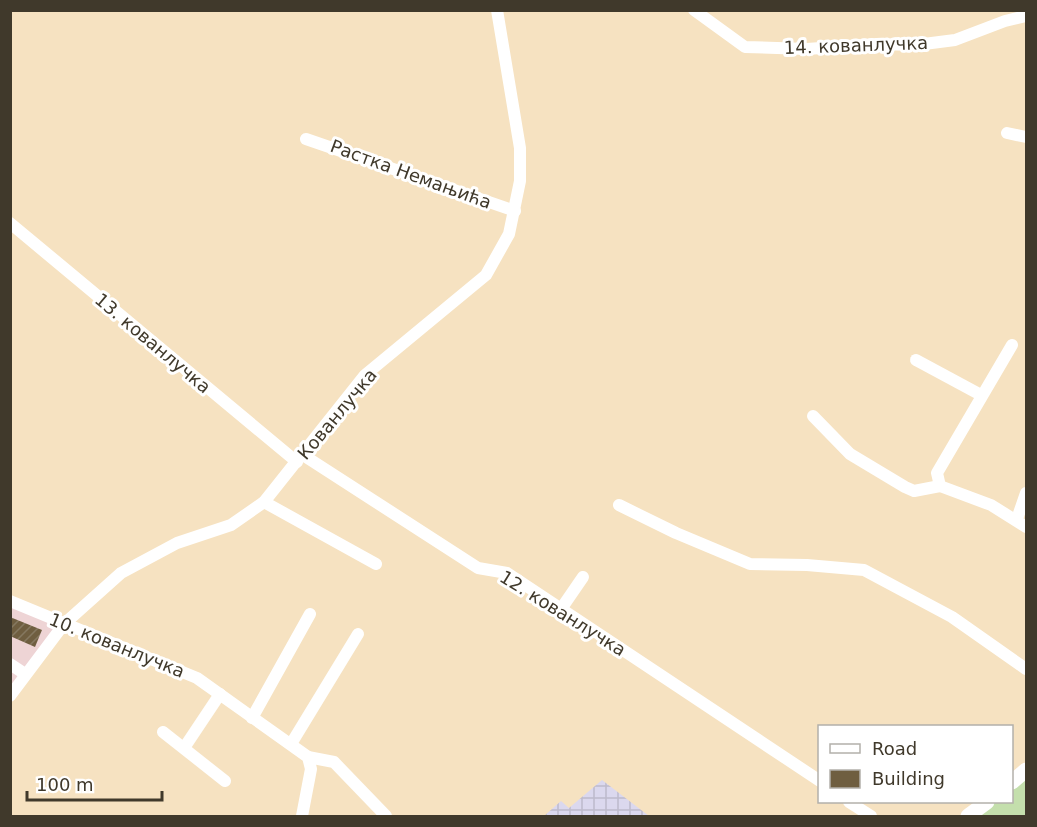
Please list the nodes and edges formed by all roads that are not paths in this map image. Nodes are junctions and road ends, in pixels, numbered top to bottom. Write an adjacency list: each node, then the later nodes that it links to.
1 (497, 10): 7 (street, Кованлучка)
2 (694, 10): 3 (street, 14. кованлучка)
3 (1026, 16)
4 (1007, 133): 5 (street)
5 (1026, 137)
6 (306, 139): 7 (street, Растка Немањића)
7 (515, 211): 13 (street, Кованлучка)
8 (10, 223): 13 (street, 13. кованлучка)
9 (1012, 345): 11 (street)
10 (916, 360): 11 (street)
11 (981, 395): 14 (street)
12 (813, 416): 14 (street)
13 (300, 459): 16 (street, Кованлучка); 22 (street, 12. кованлучка)
14 (940, 486): 18 (street)
15 (1026, 493): 18 (street)
16 (264, 502): 19 (street); 24 (street, Кованлучка)
17 (619, 504): 28 (street)
18 (1022, 523)
19 (376, 564)
20 (583, 577): 22 (street)
21 (10, 600): 24 (street, 10. кованлучка)
22 (561, 609): 40 (street, 12. кованлучка)
23 (310, 614): 32 (street)
24 (64, 624): 29 (street, Кованлучка); 30 (street, 10. кованлучка)
25 (358, 634): 34 (street)
26 (10, 664): 29 (street)
27 (10, 669): 29 (street)
28 (1026, 669)
29 (24, 675): 31 (street, Кованлучка)
30 (220, 694): 32 (street, 10. кованлучка); 35 (street)
31 (10, 696)
32 (252, 718): 34 (street, 10. кованлучка)
33 (163, 732): 35 (street)
34 (291, 744): 36 (street, 10. кованлучка)
35 (184, 748): 39 (street)
36 (308, 757): 43 (street); 44 (street, 10. кованлучка)
37 (1026, 770): 38 (main road)
38 (1013, 780)
39 (225, 781)
40 (818, 781)
41 (852, 803): 45 (street)
42 (984, 803): 46 (main road)
43 (302, 816)
44 (386, 816)
45 (871, 816)
46 (968, 816)

